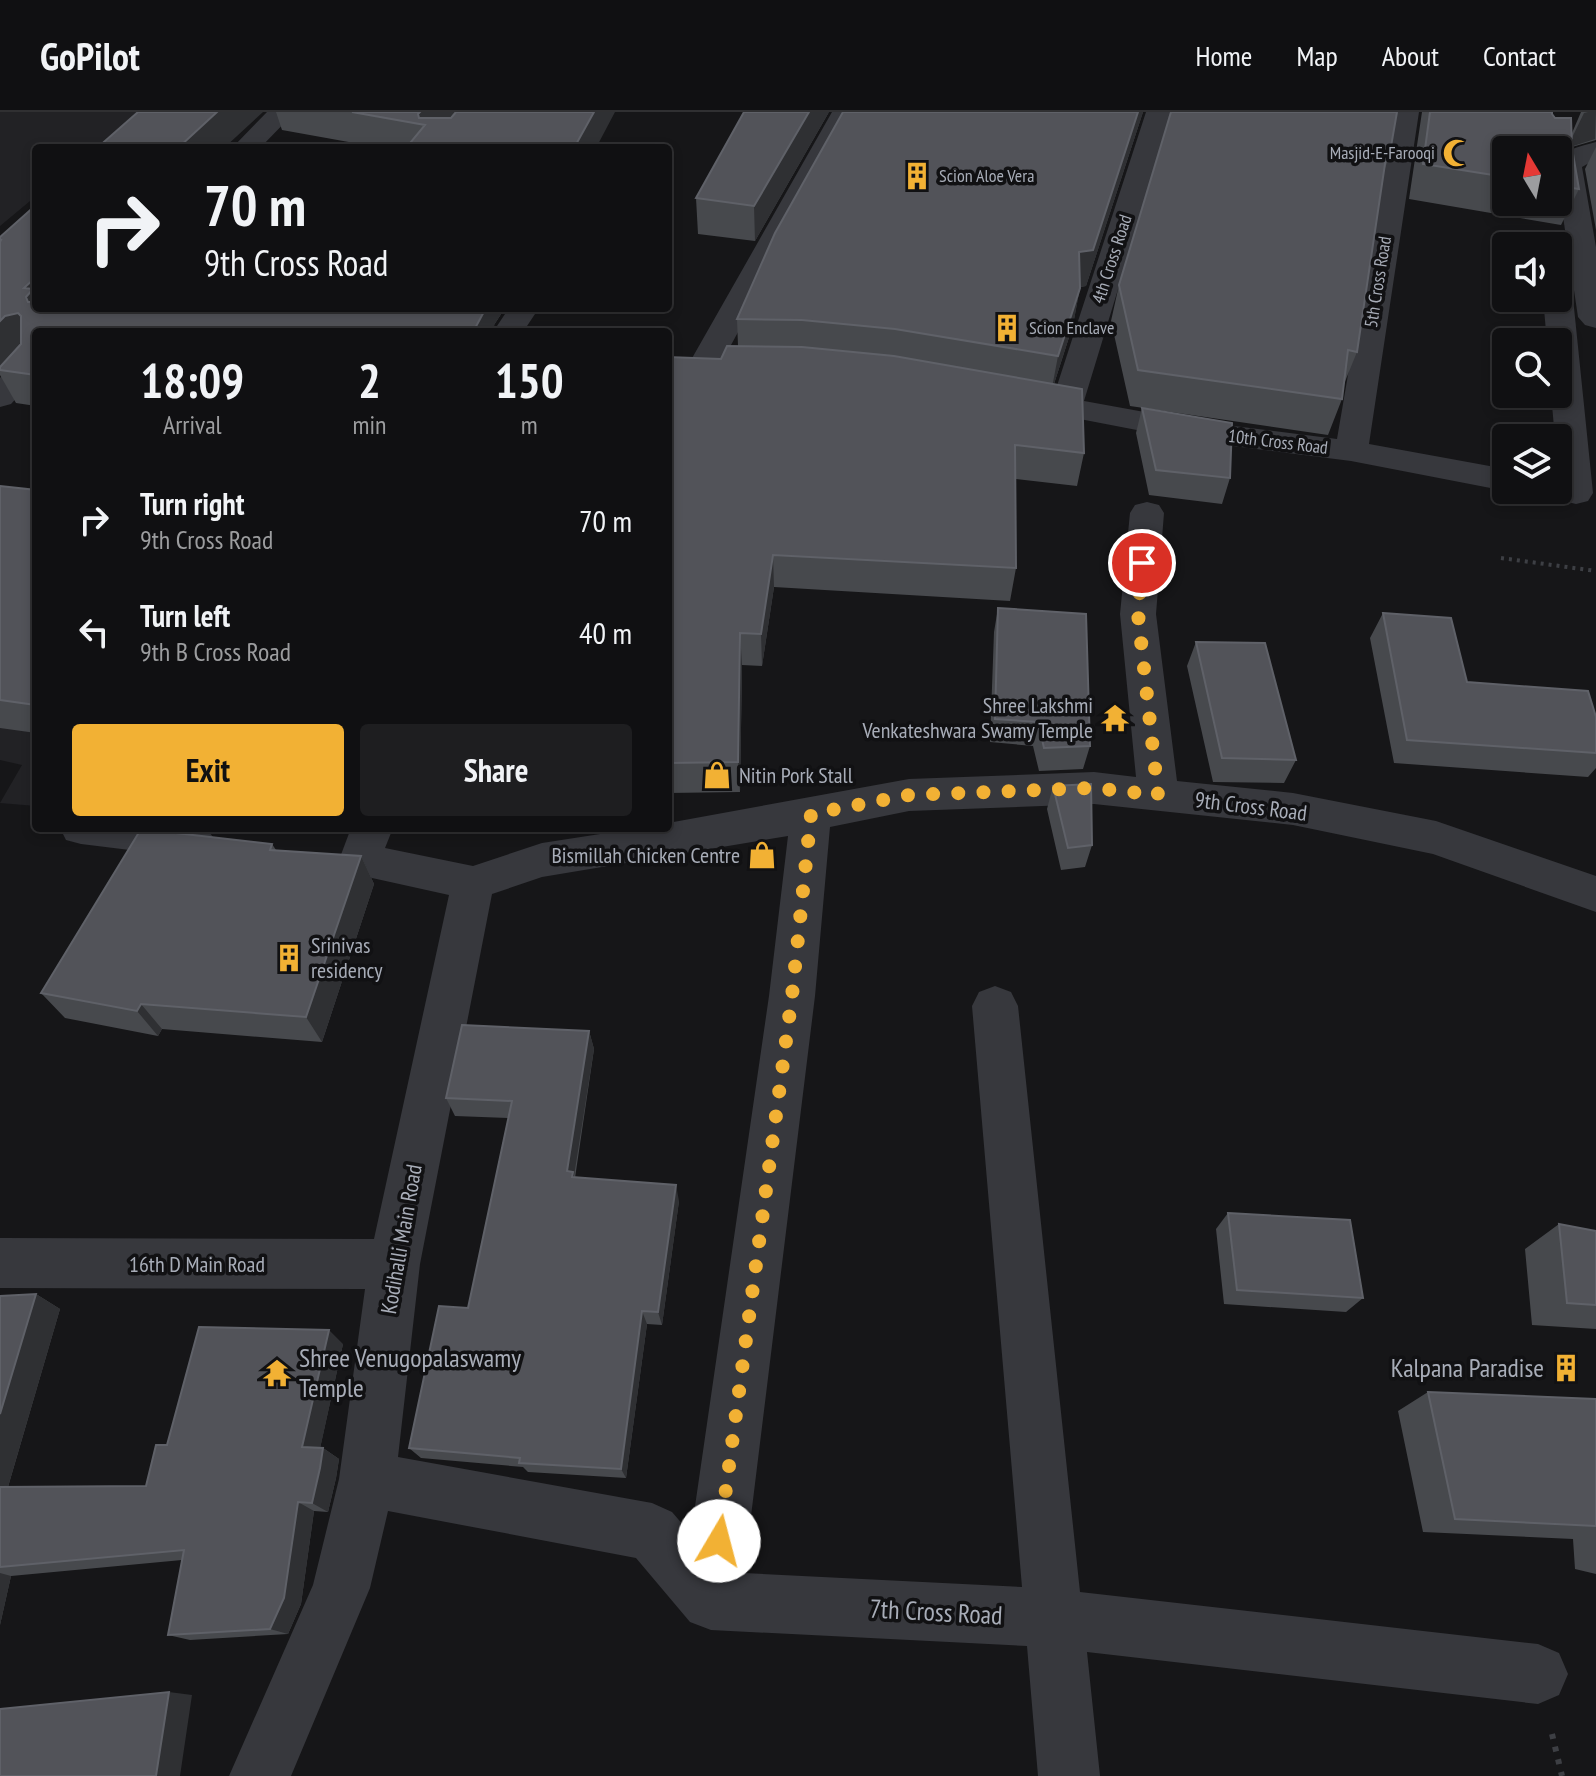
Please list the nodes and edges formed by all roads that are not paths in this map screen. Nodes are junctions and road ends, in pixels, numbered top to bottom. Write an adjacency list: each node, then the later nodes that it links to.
1 (282, 112): 5 (street)
2 (845, 112): 10 (street)
3 (1159, 112): 13 (street, 4th Cross Road)
4 (1406, 112): 14 (street, 5th Cross Road)
5 (249, 144)
6 (1596, 150): 8 (street)
7 (1559, 312): 16 (street)
8 (1596, 319)
9 (32, 362): 12 (street)
10 (672, 367)
11 (993, 394): 13 (street, 10th Cross Road)
12 (0, 397)
13 (1066, 406): 14 (street, 10th Cross Road)
14 (1351, 451): 15 (street, 10th Cross Road)
15 (1492, 477)
16 (1577, 493)
17 (1147, 513): 18 (street)
18 (1158, 795): 19 (street, 9th Cross Road); 24 (street, 9th Cross Road)
19 (811, 814): 23 (street, 9th Cross Road); 29 (street)
20 (115, 832): 21 (street)
21 (236, 846)
22 (354, 848): 23 (street)
23 (473, 883): 27 (street, Kodihalli Main Road)
24 (1596, 894)
25 (995, 1006): 30 (street)
26 (0, 1263): 27 (street, 16th D Main Road)
27 (394, 1264): 28 (street, Kodihalli Main Road)
28 (367, 1479): 29 (street); 32 (street, Kodihalli Main Road)
29 (711, 1601): 30 (street, 7th Cross Road)
30 (1052, 1618): 31 (street, 7th Cross Road); 33 (street)
31 (1538, 1674)
32 (260, 1776)
33 (1069, 1776)

